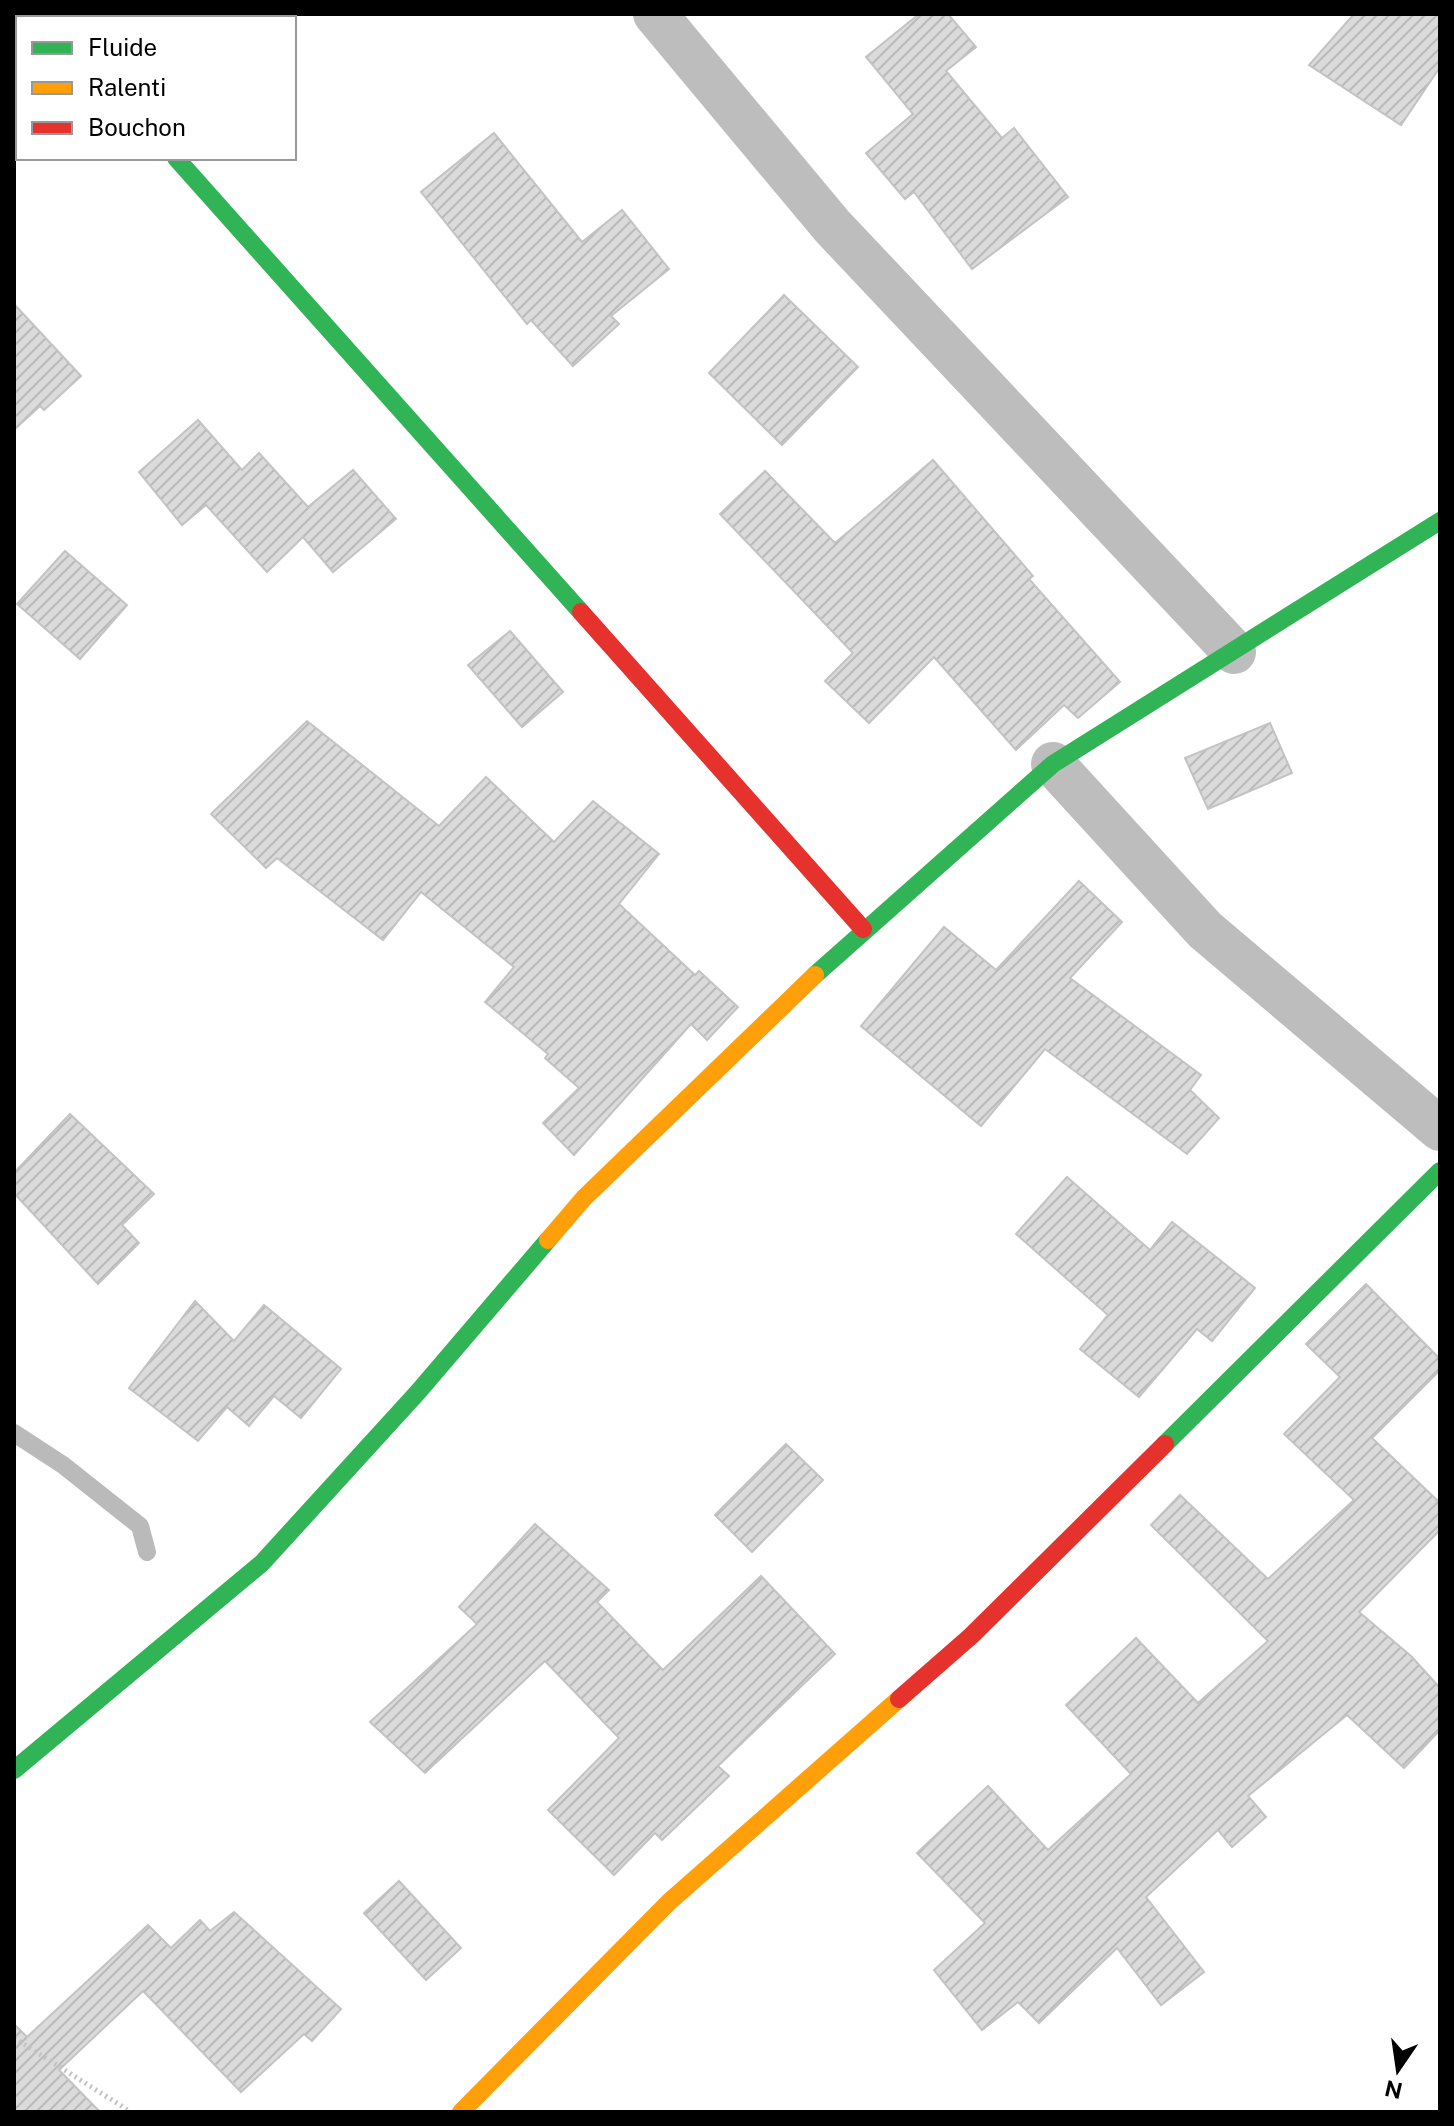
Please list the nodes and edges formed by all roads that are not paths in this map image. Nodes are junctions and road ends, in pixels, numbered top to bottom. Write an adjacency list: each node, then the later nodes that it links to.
1 (655, 14): 4 (street)
2 (178, 160): 6 (street)
3 (1440, 521): 4 (street)
4 (1234, 652): 5 (street)
5 (1053, 764): 6 (street); 7 (street)
6 (863, 929): 9 (street)
7 (1440, 1129)
8 (1440, 1171): 10 (street)
9 (14, 1770)
10 (461, 2112)

